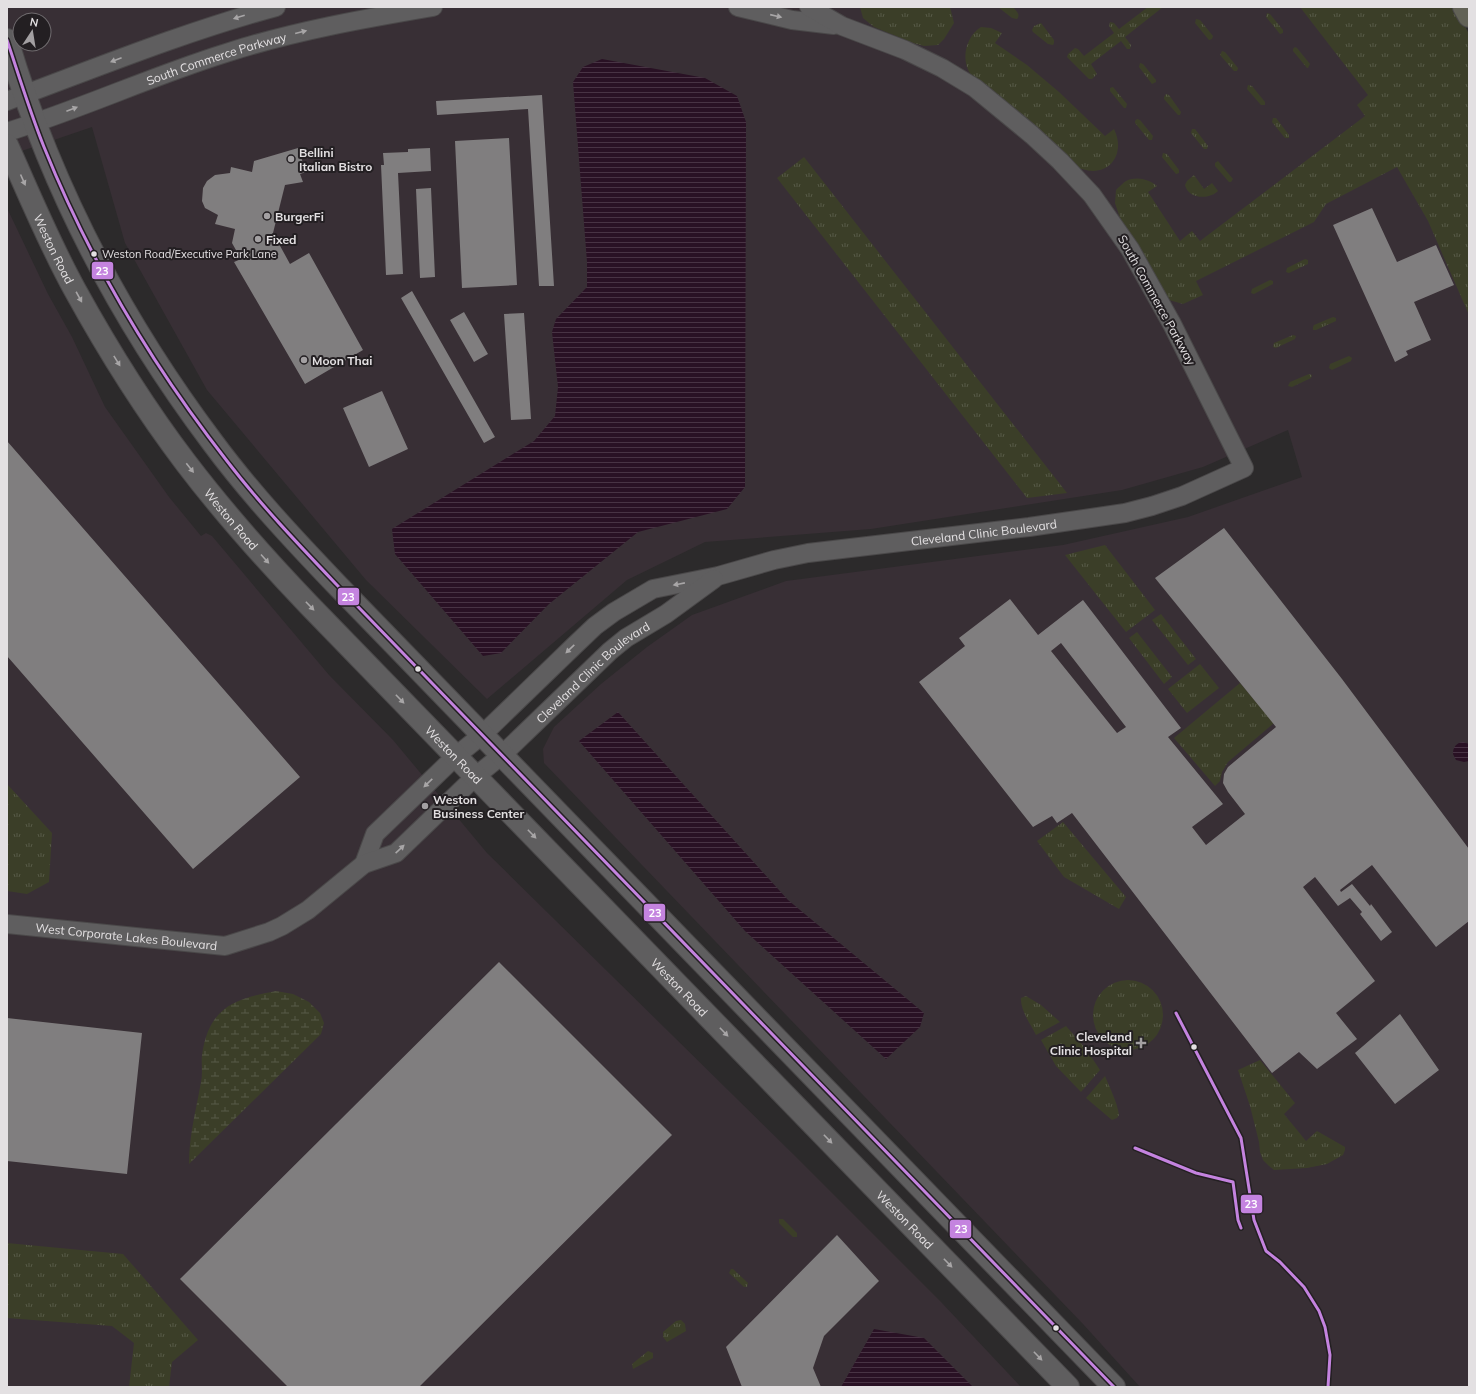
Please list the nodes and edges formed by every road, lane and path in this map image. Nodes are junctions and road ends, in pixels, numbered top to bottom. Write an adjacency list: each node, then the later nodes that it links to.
1 (276, 7): 10 (street, one-way to 10)
2 (433, 7): 6 (street, South Commerce Parkway)
3 (738, 7): 8 (street, South Commerce Parkway, one-way to 8)
4 (809, 7): 8 (street, South Commerce Parkway)
5 (1464, 7): 7 (highway)
6 (348, 14): 11 (street, South Commerce Parkway, one-way to 6)
7 (1469, 16)
8 (842, 26): 14 (street, South Commerce Parkway)
9 (7, 40): 10 (main road)
10 (16, 98): 11 (main road)
11 (36, 123): 12 (street, South Commerce Parkway); 16 (main road)
12 (7, 132)
13 (7, 145): 18 (main road, Weston Road, one-way to 18)
14 (1244, 468): 15 (street, Cleveland Clinic Boulevard)
15 (718, 576): 16 (street, Cleveland Clinic Boulevard, one-way to 16); 17 (street, Cleveland Clinic Boulevard)
16 (482, 735): 17 (main road); 18 (street, West Corporate Lakes Boulevard)
17 (502, 755): 19 (street, Cleveland Clinic Boulevard); 23 (main road)
18 (456, 756): 19 (main road, Weston Road); 20 (street, West Corporate Lakes Boulevard, one-way to 20)
19 (476, 776): 20 (street, West Corporate Lakes Boulevard, one-way to 19); 22 (main road, Weston Road, one-way to 22)
20 (364, 864): 21 (street, West Corporate Lakes Boulevard)
21 (7, 924)
22 (1068, 1387)
23 (1114, 1387)

